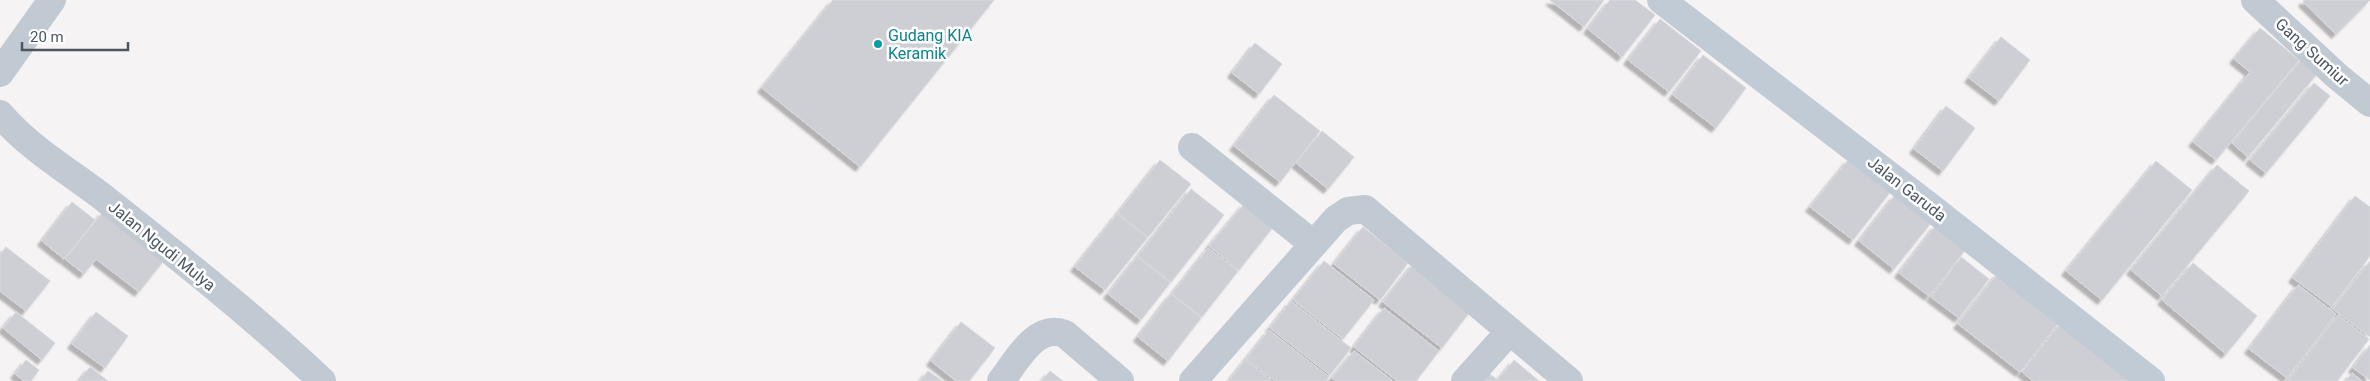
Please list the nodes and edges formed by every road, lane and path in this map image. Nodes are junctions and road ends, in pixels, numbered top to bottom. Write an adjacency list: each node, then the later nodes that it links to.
1 (52, 0): 4 (street)
2 (1661, 0): 16 (main road, Jalan Garuda)
3 (2256, 0): 5 (street, Gang Sumiur)
4 (0, 73)
5 (2370, 103)
6 (0, 114): 10 (street, Jalan Ngudi Mulya)
7 (1192, 147): 8 (street)
8 (1312, 243): 9 (street); 13 (street)
9 (1510, 331): 14 (street); 15 (street)
10 (322, 381)
11 (1001, 381): 12 (street)
12 (1120, 381)
13 (1193, 381)
14 (1465, 381)
15 (1569, 381)
16 (2151, 381)

